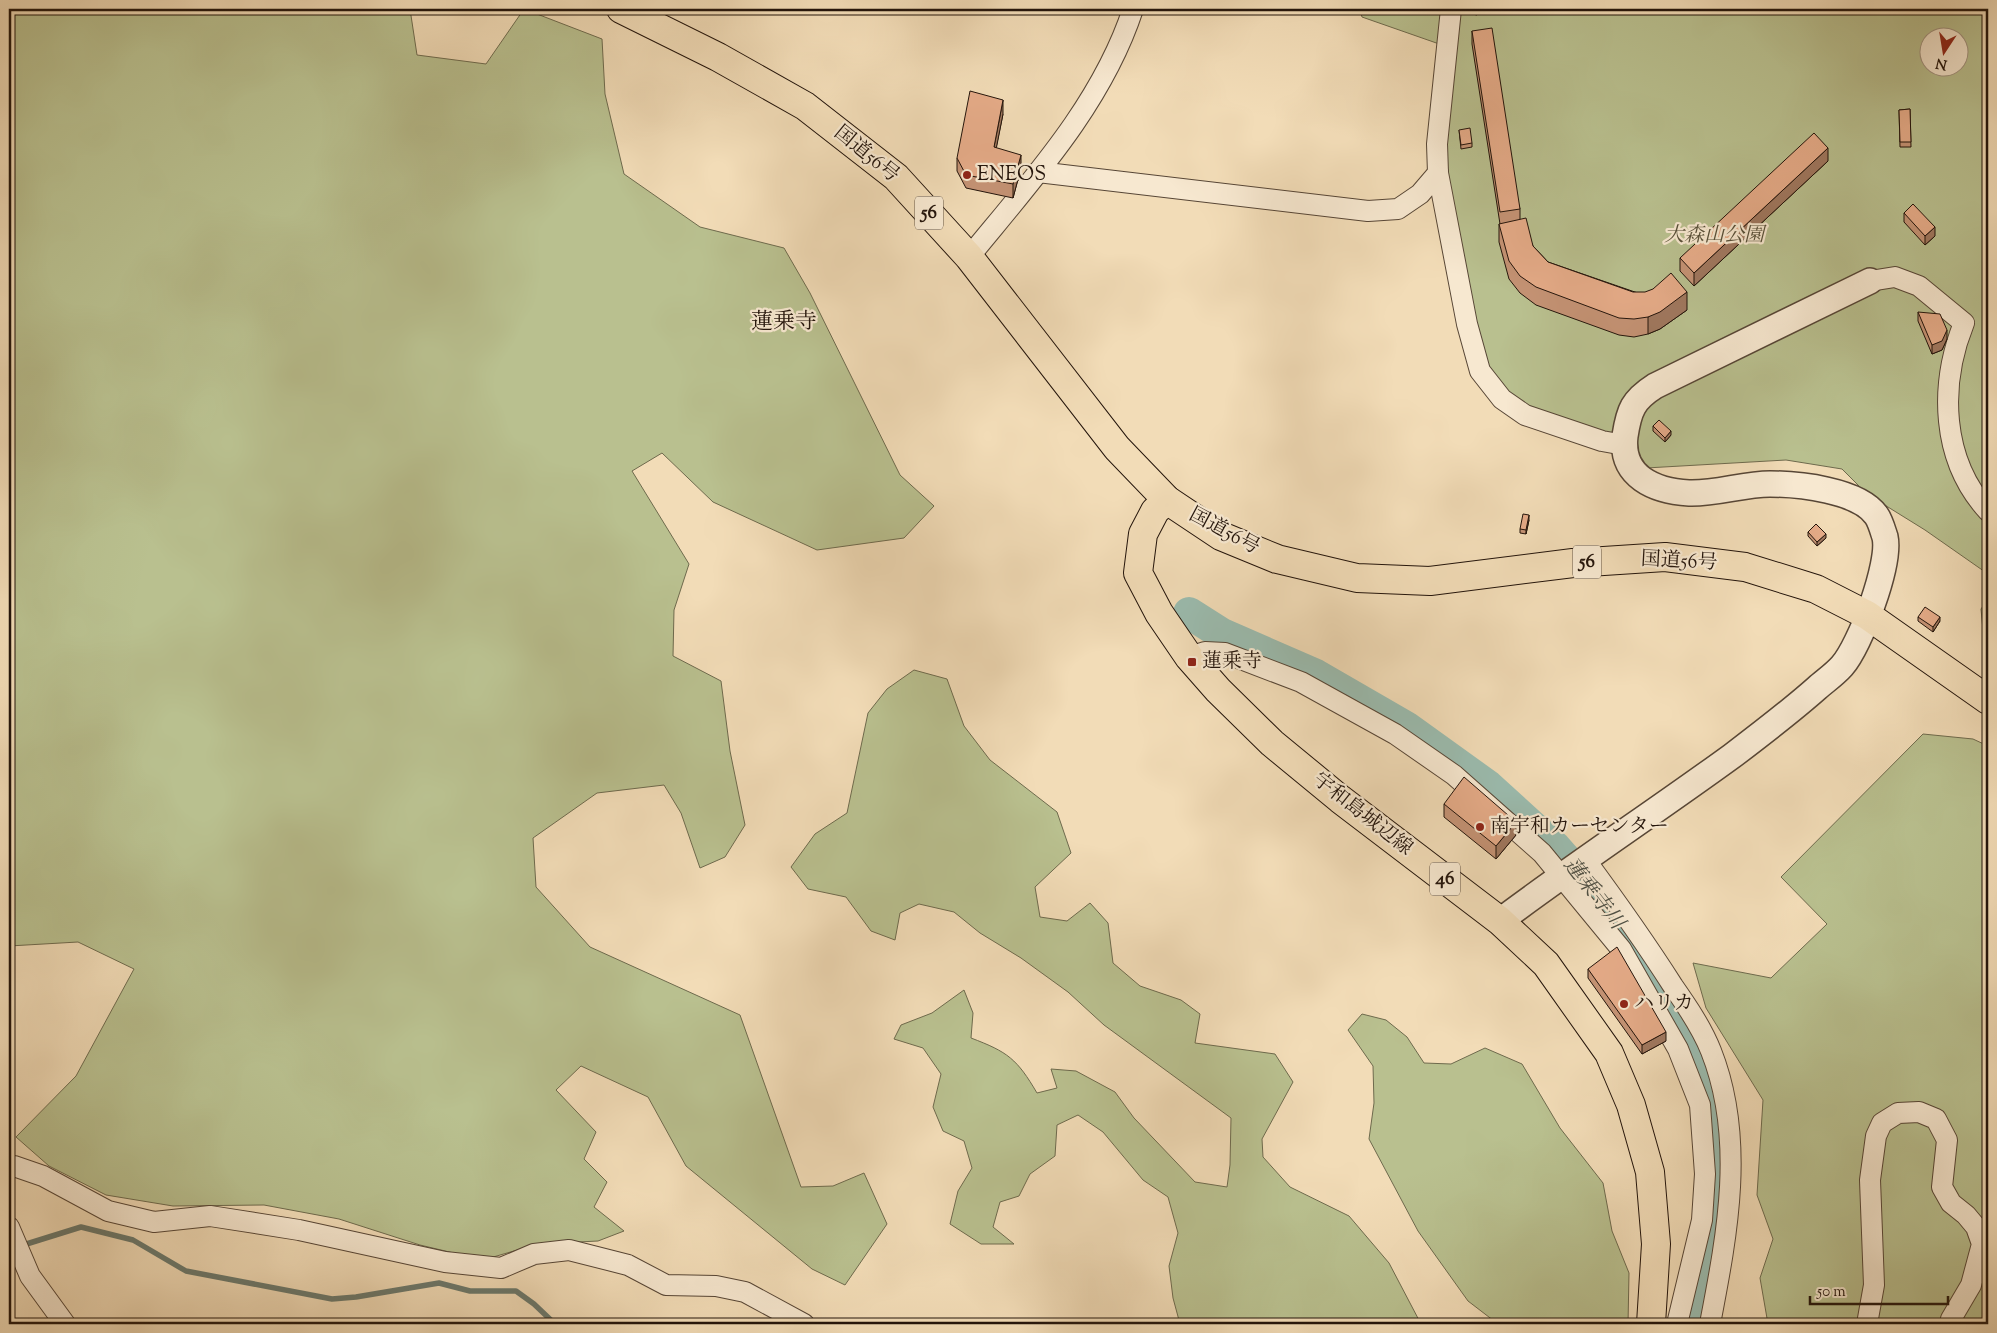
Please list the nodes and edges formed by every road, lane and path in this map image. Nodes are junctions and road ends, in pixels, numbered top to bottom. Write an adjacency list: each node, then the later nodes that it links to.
1 (621, 9): 6 (main road, 国道56号 / 56)
2 (1133, 9): 4 (street)
3 (1451, 9): 5 (street)
4 (1038, 172): 5 (street); 6 (street)
5 (1438, 173): 8 (street)
6 (970, 257): 9 (main road, 国道56号 / 56)
7 (1870, 281): 8 (street); 10 (street)
8 (1624, 446): 11 (street)
9 (1168, 500): 11 (main road, 国道56号 / 56); 12 (main road, 宇和島城辺線 / 46)
10 (1988, 511)
11 (1867, 615): 13 (main road, 国道56号 / 56); 14 (street)
12 (1189, 657): 15 (street); 16 (main road, 宇和島城辺線 / 46)
13 (1988, 700)
14 (1584, 858): 15 (street); 23 (street)
15 (1560, 876): 16 (street); 22 (street)
16 (1500, 921): 21 (main road, 宇和島城辺線 / 46)
17 (9, 1168): 20 (street)
18 (9, 1227): 19 (street)
19 (65, 1324)
20 (804, 1324)
21 (1651, 1324)
22 (1677, 1324)
23 (1710, 1324)
24 (1867, 1324): 25 (street)
25 (1950, 1324)

